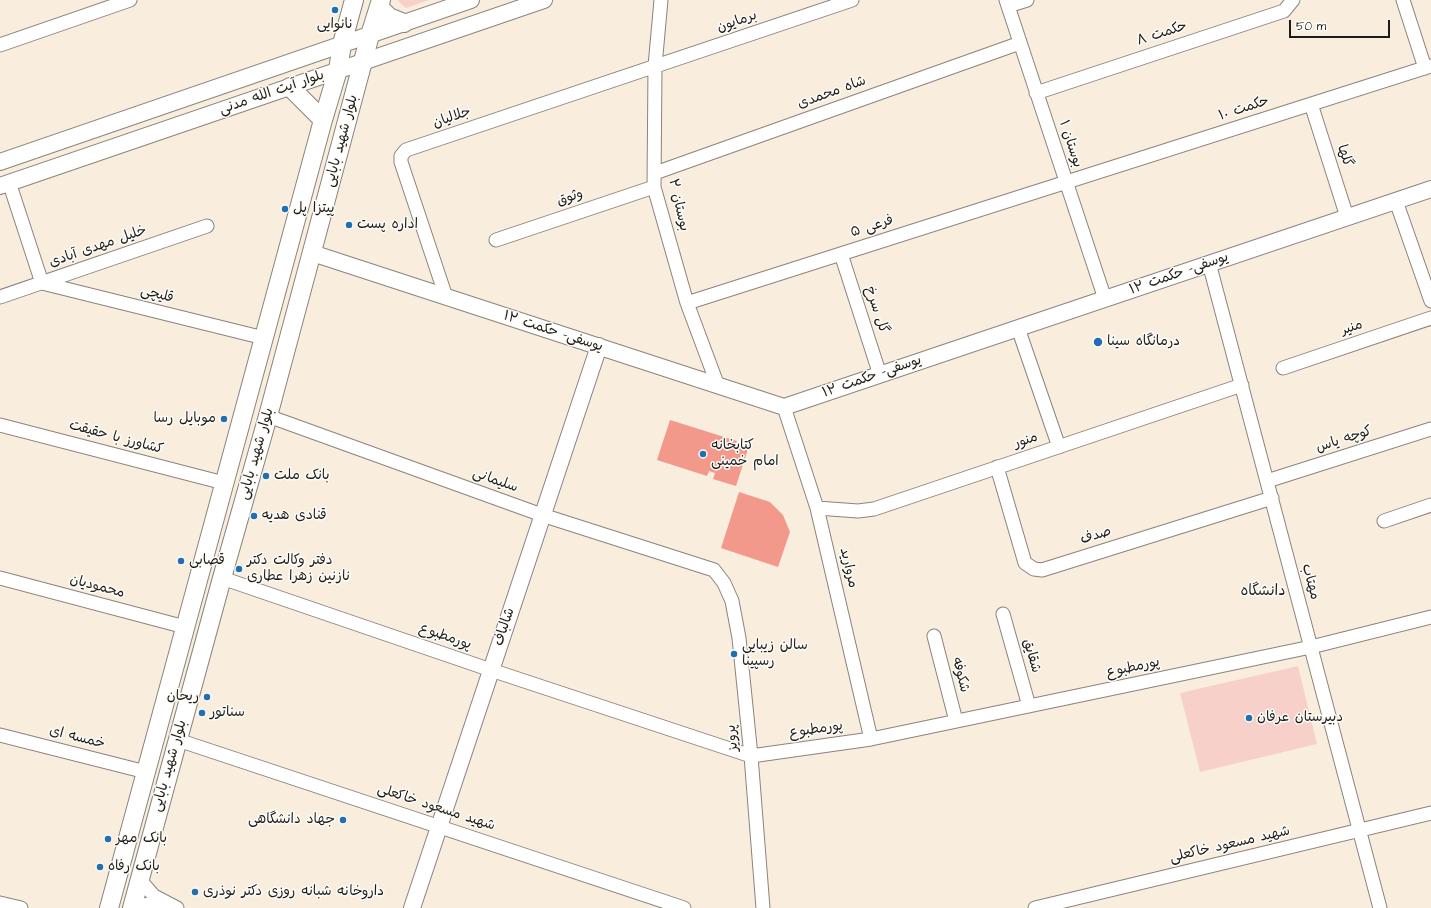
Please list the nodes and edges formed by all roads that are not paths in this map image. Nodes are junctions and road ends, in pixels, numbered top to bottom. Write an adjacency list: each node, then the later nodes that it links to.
1 (130, 0): 18 (street)
2 (354, 0): 17 (main road, بلوار شهید بابایی)
3 (472, 0): 12 (street, بلوار آیت الله مدنی)
4 (544, 0): 14 (street, بلوار آیت الله مدنی)
5 (661, 0): 20 (street, بوستان ۲)
6 (852, 0): 20 (street, برمایون)
7 (1027, 0): 11 (street)
8 (1293, 0): 25 (street, حکمت ۸)
9 (1403, 0): 21 (street)
10 (380, 3): 13 (main road); 15 (main road, بلوار شهید بابایی)
11 (1007, 3): 16 (street, بوستان ۱)
12 (441, 10): 13 (street, بلوار آیت الله مدنی); 14 (street)
13 (404, 23): 15 (street, بلوار آیت الله مدنی)
14 (448, 33): 19 (street, بلوار آیت الله مدنی)
15 (370, 35): 17 (street, بلوار آیت الله مدنی); 19 (main road, بلوار شهید بابایی)
16 (1020, 43): 25 (street, بوستان ۱); 30 (street, شاه محمدی)
17 (342, 44): 22 (main road, بلوار شهید بابایی); 23 (street, بلوار آیت الله مدنی)
18 (0, 45)
19 (364, 62): 22 (street, بلوار آیت الله مدنی); 39 (main road, بلوار شهید بابایی)
20 (655, 66): 30 (street, بوستان ۲); 43 (street, جلالیان)
21 (1428, 67): 27 (street, حکمت ۱۰)
22 (338, 70): 24 (street, بلوار آیت الله مدنی); 28 (main road, بلوار شهید بابایی)
23 (250, 76): 26 (street); 29 (street, بلوار آیت الله مدنی)
24 (290, 87): 26 (street, بلوار آیت الله مدنی); 28 (main road)
25 (1036, 93): 31 (street, بوستان ۱)
26 (258, 98): 32 (street, بلوار آیت الله مدنی)
27 (1311, 104): 31 (street, حکمت ۱۰); 36 (street, گلها)
28 (323, 120): 50 (main road, بلوار شهید بابایی)
29 (1, 160)
30 (655, 173): 33 (street, بوستان ۲)
31 (1066, 182): 40 (street, فرعی ۵); 45 (street, بوستان ۱)
32 (4, 184): 42 (street)
33 (654, 187): 38 (street, وثوق); 47 (street, بوستان ۲)
34 (1431, 188): 35 (street, یوسفی- حکمت ۱۲)
35 (1396, 200): 36 (street, یوسفی- حکمت ۱۲); 46 (street)
36 (1347, 217): 41 (street, یوسفی- حکمت ۱۲)
37 (207, 226): 42 (street, خلیل مهدی آبادی)
38 (496, 240)
39 (312, 253): 43 (street, یوسفی- حکمت ۱۲); 57 (main road, بلوار شهید بابایی)
40 (841, 254): 47 (street, فرعی ۵); 53 (street, گل سرخ)
41 (1210, 263): 45 (street, یوسفی- حکمت ۱۲); 54 (street, مهتاب)
42 (42, 283): 44 (street, خلیل مهدی آبادی); 50 (street, قلیچی)
43 (446, 296): 51 (street, یوسفی- حکمت ۱۲)
44 (0, 297)
45 (1105, 299): 49 (street, یوسفی- حکمت ۱۲)
46 (1431, 301)
47 (687, 303): 55 (street, بوستان ۲)
48 (1431, 318): 52 (street, منیر)
49 (1018, 328): 53 (street, یوسفی- حکمت ۱۲); 60 (street)
50 (264, 338): 63 (main road, بلوار شهید بابایی)
51 (599, 346): 55 (street, یوسفی- حکمت ۱۲); 67 (street, شالباف)
52 (1283, 368)
53 (880, 375): 56 (street, یوسفی- حکمت ۱۲)
54 (1242, 385): 60 (street, منور); 62 (street, مهتاب)
55 (718, 386): 56 (street, یوسفی- حکمت ۱۲)
56 (784, 407): 66 (street, مروارید)
57 (268, 416): 67 (street, سلیمانی); 71 (main road, بلوار شهید بابایی)
58 (0, 425): 63 (street, کشاورز با حقیقت)
59 (1431, 429): 62 (street, کوچه یاس)
60 (1059, 447): 61 (street, منور)
61 (997, 467): 64 (street, صدف); 66 (street, منور)
62 (1267, 481): 64 (street, مهتاب)
63 (224, 483): 74 (main road, بلوار شهید بابایی)
64 (1272, 498): 76 (street, مهتاب)
65 (1431, 505): 68 (street)
66 (817, 508): 81 (street, مروارید)
67 (542, 515): 69 (street, سلیمانی); 77 (street, شالباف)
68 (1384, 521)
69 (714, 570): 83 (street, پرویز)
70 (0, 578): 74 (street, محمودیان)
71 (222, 578): 77 (street, پورمطبوع); 82 (main road, بلوار شهید بابایی)
72 (1003, 614): 78 (street, شقایق)
73 (1431, 617): 76 (street, پورمطبوع)
74 (185, 627): 84 (main road, بلوار شهید بابایی)
75 (934, 636): 79 (street, شکوفه)
76 (1311, 647): 78 (street, پورمطبوع); 87 (street, مهتاب)
77 (491, 670): 83 (street, پورمطبوع); 86 (street, شالباف)
78 (1029, 706): 79 (street, پورمطبوع)
79 (956, 721): 81 (street, پورمطبوع)
80 (0, 735): 84 (street, خمسه ای)
81 (871, 739): 83 (street, پورمطبوع)
82 (178, 740): 86 (street, شهید مسعود خاکعلی); 88 (main road, بلوار شهید بابایی)
83 (751, 756): 97 (street, پرویز)
84 (146, 772): 91 (main road, بلوار شهید بابایی)
85 (1431, 813): 87 (street, شهید مسعود خاکعلی)
86 (439, 826): 95 (street, شالباف); 96 (street, شهید مسعود خاکعلی)
87 (1360, 831): 98 (street, شهید مسعود خاکعلی); 99 (street, مهتاب)
88 (140, 880): 92 (main road, بلوار شهید بابایی); 94 (street)
89 (0, 903): 90 (street)
90 (21, 908)
91 (109, 908)
92 (132, 908): 93 (street)
93 (170, 908)
94 (177, 908)
95 (412, 908)
96 (684, 908)
97 (763, 908)
98 (1035, 908)
99 (1380, 908)

